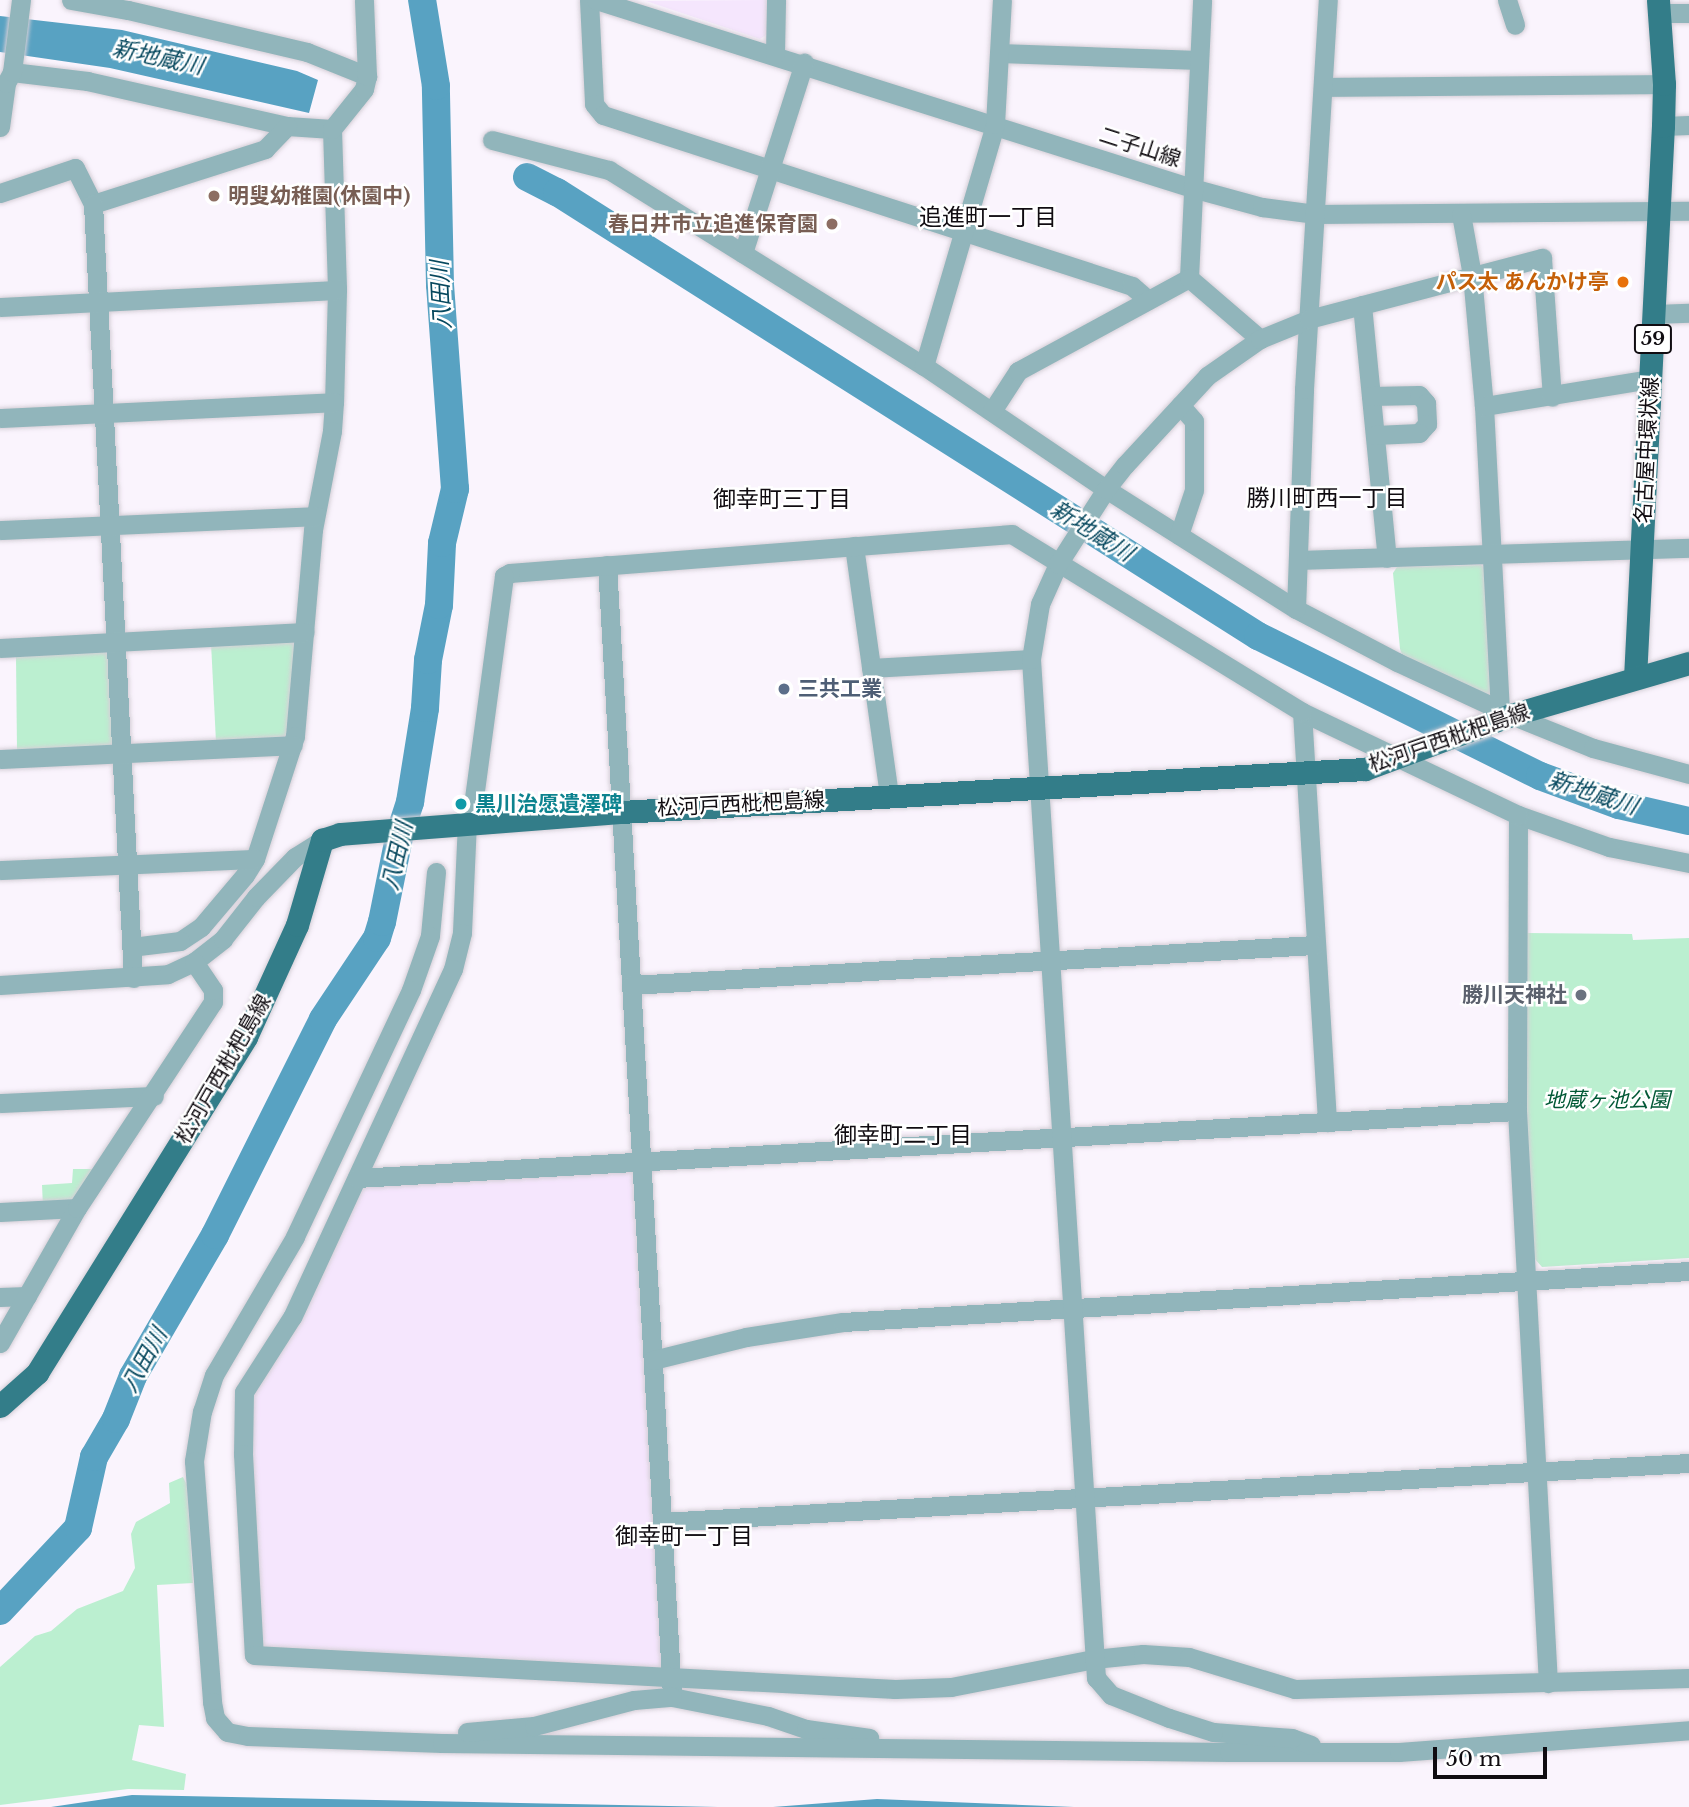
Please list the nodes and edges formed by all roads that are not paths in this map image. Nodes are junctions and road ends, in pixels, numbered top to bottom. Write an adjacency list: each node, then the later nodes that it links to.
1 (71, 0): 19 (street)
2 (364, 0): 19 (street)
3 (589, 0): 29 (street)
4 (596, 0): 14 (street, 二子山線)
5 (776, 0): 14 (street)
6 (1002, 0): 15 (street)
7 (1202, 0): 16 (street)
8 (1328, 0): 21 (street)
9 (1507, 0): 13 (street)
10 (20, 1): 18 (street)
11 (1659, 7): 12 (street); 20 (main road, 名古屋中環状線 / 59)
12 (1689, 13)
13 (1515, 25)
14 (775, 54): 17 (street, 二子山線)
15 (999, 54): 16 (street); 22 (street)
16 (1199, 60): 30 (street)
17 (804, 64): 22 (street, 二子山線); 29 (street)
18 (12, 68): 25 (street); 26 (street)
19 (367, 76): 27 (street)
20 (1664, 84): 21 (street); 24 (main road, 名古屋中環状線 / 59)
21 (1324, 87): 35 (street)
22 (995, 124): 30 (street, 二子山線); 37 (street)
23 (1689, 125): 24 (street)
24 (1663, 126): 34 (main road, 名古屋中環状線 / 59)
25 (0, 127)
26 (287, 127): 27 (street); 32 (street)
27 (332, 129): 41 (street)
28 (492, 140): 38 (street)
29 (769, 168): 37 (street); 38 (street)
30 (1192, 188): 35 (street, 二子山線); 40 (street)
31 (0, 193): 32 (street)
32 (93, 204): 43 (street)
33 (1689, 211): 34 (street, 二子山線)
34 (1658, 213): 36 (street, 二子山線); 47 (main road, 名古屋中環状線 / 59)
35 (1316, 214): 36 (street, 二子山線); 48 (street)
36 (1461, 214): 39 (street)
37 (962, 230): 42 (street); 50 (street)
38 (743, 253): 50 (street)
39 (1472, 275): 44 (street); 53 (street); 56 (street)
40 (1189, 278): 42 (street); 49 (street)
41 (337, 290): 43 (street); 54 (street)
42 (1148, 300): 57 (street)
43 (97, 302): 45 (street); 58 (street)
44 (1362, 305): 48 (street); 52 (street)
45 (0, 307)
46 (1689, 313): 47 (street)
47 (1654, 314): 51 (main road, 名古屋中環状線 / 59)
48 (1309, 319): 49 (street); 71 (street)
49 (1260, 339): 55 (street)
50 (924, 366): 57 (street)
51 (1651, 379): 53 (street); 68 (main road, 名古屋中環状線 / 59)
52 (1371, 396): 60 (street); 60 (street)
53 (1552, 397): 56 (street)
54 (334, 402): 58 (street); 62 (street)
55 (1180, 405): 61 (street); 65 (street)
56 (1484, 406): 69 (street)
57 (992, 411): 61 (street)
58 (102, 412): 59 (street); 63 (street)
59 (0, 418)
60 (1375, 435): 70 (street)
61 (1106, 489): 65 (street); 72 (street)
62 (315, 516): 63 (street); 75 (street)
63 (109, 523): 64 (street); 76 (street)
64 (0, 530)
65 (1179, 535): 74 (street)
66 (854, 546): 72 (street); 73 (street); 80 (street)
67 (1689, 548): 68 (street)
68 (1643, 549): 69 (street); 81 (main road, 名古屋中環状線 / 59)
69 (1490, 556): 70 (street); 83 (street)
70 (1387, 558): 71 (street)
71 (1299, 560): 74 (street)
72 (1058, 564): 78 (street); 82 (street)
73 (607, 565): 92 (street); 94 (street)
74 (1296, 609): 83 (street)
75 (305, 632): 76 (street); 84 (street)
76 (115, 642): 77 (street); 85 (street)
77 (0, 648)
78 (1031, 659): 80 (street); 90 (street)
79 (1689, 663): 81 (main road)
80 (871, 668): 91 (street)
81 (1635, 678): 83 (main road, 松河戸西枇杷島線)
82 (1302, 712): 86 (street); 88 (street)
83 (1502, 716): 86 (main road, 松河戸西枇杷島線); 89 (street)
84 (293, 745): 85 (street); 96 (street)
85 (122, 754): 87 (street); 97 (street)
86 (1403, 757): 88 (main road, 松河戸西枇杷島線); 93 (street)
87 (0, 759)
88 (1305, 772): 90 (main road, 松河戸西枇杷島線); 101 (street)
89 (1689, 774)
90 (1040, 788): 91 (main road, 松河戸西枇杷島線); 103 (street)
91 (889, 795): 92 (main road, 松河戸西枇杷島線)
92 (621, 811): 94 (main road, 松河戸西枇杷島線); 107 (street)
93 (1518, 815): 98 (street); 110 (street)
94 (460, 823): 95 (main road, 松河戸西枇杷島線); 114 (street)
95 (331, 837): 104 (street); 124 (main road, 松河戸西枇杷島線)
96 (255, 859): 97 (street); 102 (street)
97 (129, 863): 99 (street); 102 (street)
98 (1689, 863)
99 (0, 870)
100 (436, 873): 134 (street)
101 (1315, 945): 103 (street); 111 (street)
102 (132, 947): 105 (street)
103 (1051, 961): 107 (street); 112 (street)
104 (194, 962): 105 (street); 108 (street)
105 (133, 978): 106 (street)
106 (0, 985)
107 (631, 985): 113 (street)
108 (153, 1096): 109 (street); 115 (street)
109 (0, 1103)
110 (1517, 1111): 111 (street); 118 (street)
111 (1327, 1122): 112 (street)
112 (1062, 1137): 113 (street); 121 (street)
113 (640, 1161): 114 (street); 123 (street)
114 (357, 1178): 132 (street)
115 (77, 1208): 116 (street); 119 (street)
116 (0, 1212)
117 (1689, 1271): 118 (street)
118 (1527, 1280): 121 (street); 126 (street)
119 (27, 1296): 120 (street); 122 (street)
120 (0, 1297)
121 (1073, 1307): 123 (street); 127 (street)
122 (0, 1343)
123 (653, 1360): 128 (street)
124 (0, 1406)
125 (1689, 1463): 126 (street)
126 (1538, 1472): 127 (street); 131 (street)
127 (1084, 1499): 128 (street); 129 (street)
128 (662, 1522): 132 (street)
129 (1094, 1659): 131 (street); 132 (street); 136 (street)
130 (1689, 1678): 131 (street)
131 (1548, 1684)
132 (672, 1688): 134 (street); 135 (street)
133 (1685, 1729): 136 (street)
134 (442, 1743): 135 (street)
135 (897, 1748): 136 (street)
136 (1324, 1751)

